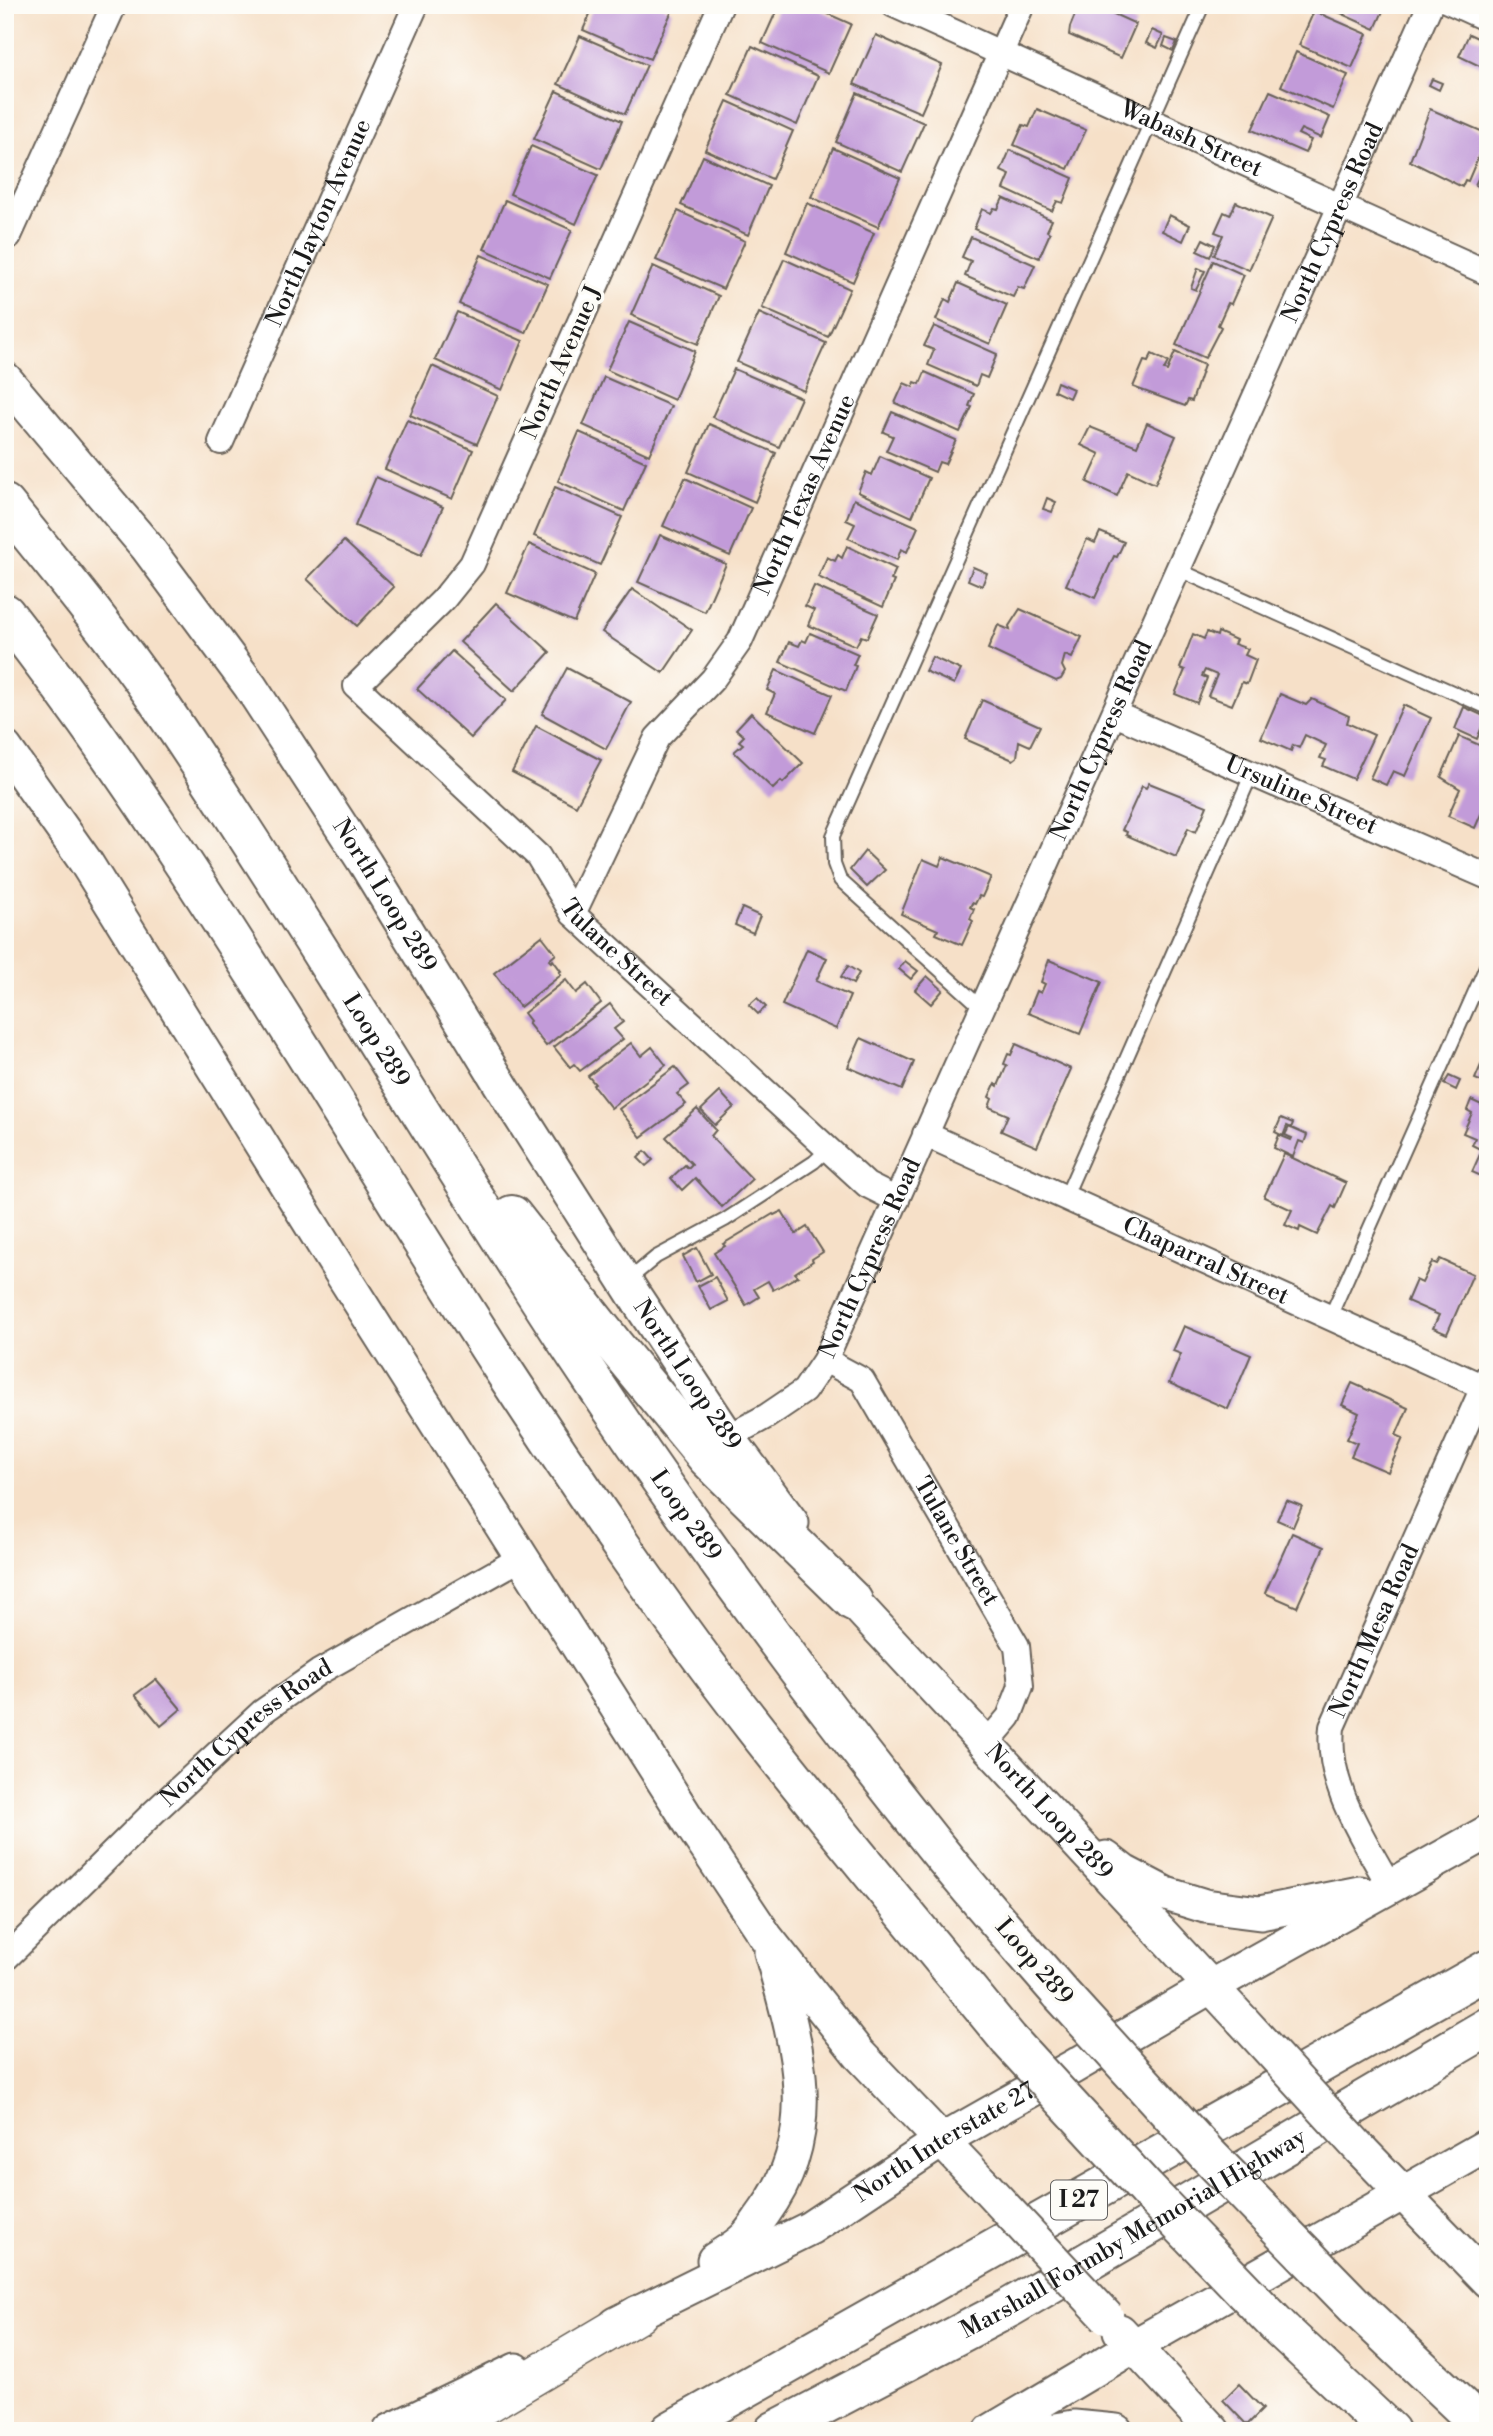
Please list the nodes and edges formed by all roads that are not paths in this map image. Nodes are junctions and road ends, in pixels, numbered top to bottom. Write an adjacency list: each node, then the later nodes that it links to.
1 (114, 5): 13 (street)
2 (416, 5): 16 (street, North Jayton Avenue)
3 (721, 5): 20 (street, North Avenue J)
4 (894, 5): 10 (street, Wabash Street)
5 (1022, 5): 10 (street, North Texas Avenue)
6 (1203, 5): 11 (lane)
7 (1430, 5): 12 (street, North Cypress Road)
8 (1442, 5): 9 (lane)
9 (1488, 26)
10 (1000, 52): 11 (street, Wabash Street); 26 (street, North Texas Avenue)
11 (1151, 120): 12 (street, Wabash Street); 29 (lane)
12 (1339, 208): 14 (street, Wabash Street); 18 (street, North Cypress Road)
13 (9, 236)
14 (1488, 274)
15 (5, 379): 34 (main road, North Loop 289)
16 (221, 442)
17 (5, 504): 28 (highway, Loop 289)
18 (1178, 570): 21 (lane); 22 (street, North Cypress Road)
19 (5, 613): 66 (highway, bridge)
20 (356, 686): 26 (street, Tulane Street)
21 (1488, 708)
22 (1115, 714): 24 (street, Ursuline Street); 29 (street, North Cypress Road)
23 (5, 748): 39 (main road)
24 (1252, 774): 25 (street, Ursuline Street); 32 (lane)
25 (1488, 877)
26 (573, 914): 31 (street, Tulane Street)
27 (1488, 962): 35 (lane)
28 (347, 991): 40 (highway); 67 (highway, Loop 289, bridge)
29 (982, 1008): 30 (street, North Cypress Road)
30 (925, 1134): 32 (street, Chaparral Street); 33 (street, North Cypress Road)
31 (828, 1149): 33 (street, Tulane Street); 34 (lane)
32 (1065, 1198): 35 (street, Chaparral Street)
33 (897, 1199): 36 (street, North Cypress Road)
34 (626, 1282): 38 (main road, North Loop 289)
35 (1330, 1317): 37 (street, Chaparral Street)
36 (825, 1360): 38 (street, North Cypress Road); 41 (street, Tulane Street)
37 (1486, 1384): 44 (street, North Mesa Road)
38 (728, 1437): 40 (main road, North Loop 289)
39 (523, 1557): 45 (main road); 46 (street, North Cypress Road)
40 (853, 1601): 41 (main road, North Loop 289)
41 (985, 1745): 42 (main road, North Loop 289)
42 (1053, 1819): 44 (main road); 48 (main road, North Loop 289)
43 (1488, 1832): 44 (main road, North Interstate 27)
44 (1390, 1887): 48 (main road, North Interstate 27)
45 (766, 1937): 50 (main road); 55 (main road)
46 (5, 1959)
47 (1488, 1969): 59 (highway, I 27)
48 (1210, 1986): 50 (main road, North Interstate 27); 52 (main road, North Loop 289, bridge)
49 (1488, 2027): 54 (highway, Marshall Formby Memorial Highway / I 27)
50 (941, 2141): 55 (main road, North Interstate 27); 56 (main road, bridge)
51 (1488, 2145): 52 (main road)
52 (1404, 2193): 53 (main road, North Loop 289); 56 (main road)
53 (1488, 2281)
54 (1009, 2308): 60 (highway, Marshall Formby Memorial Highway / I 27); 61 (highway)
55 (639, 2314): 57 (main road, North Interstate 27); 58 (main road)
56 (1134, 2346): 62 (main road); 65 (main road)
57 (390, 2431)
58 (442, 2431)
59 (670, 2431)
60 (774, 2431)
61 (810, 2431)
62 (990, 2431)
63 (1050, 2431): 64 (main road)
64 (1116, 2431)
65 (1213, 2431)
66 (1390, 2431)
67 (1487, 2431)

